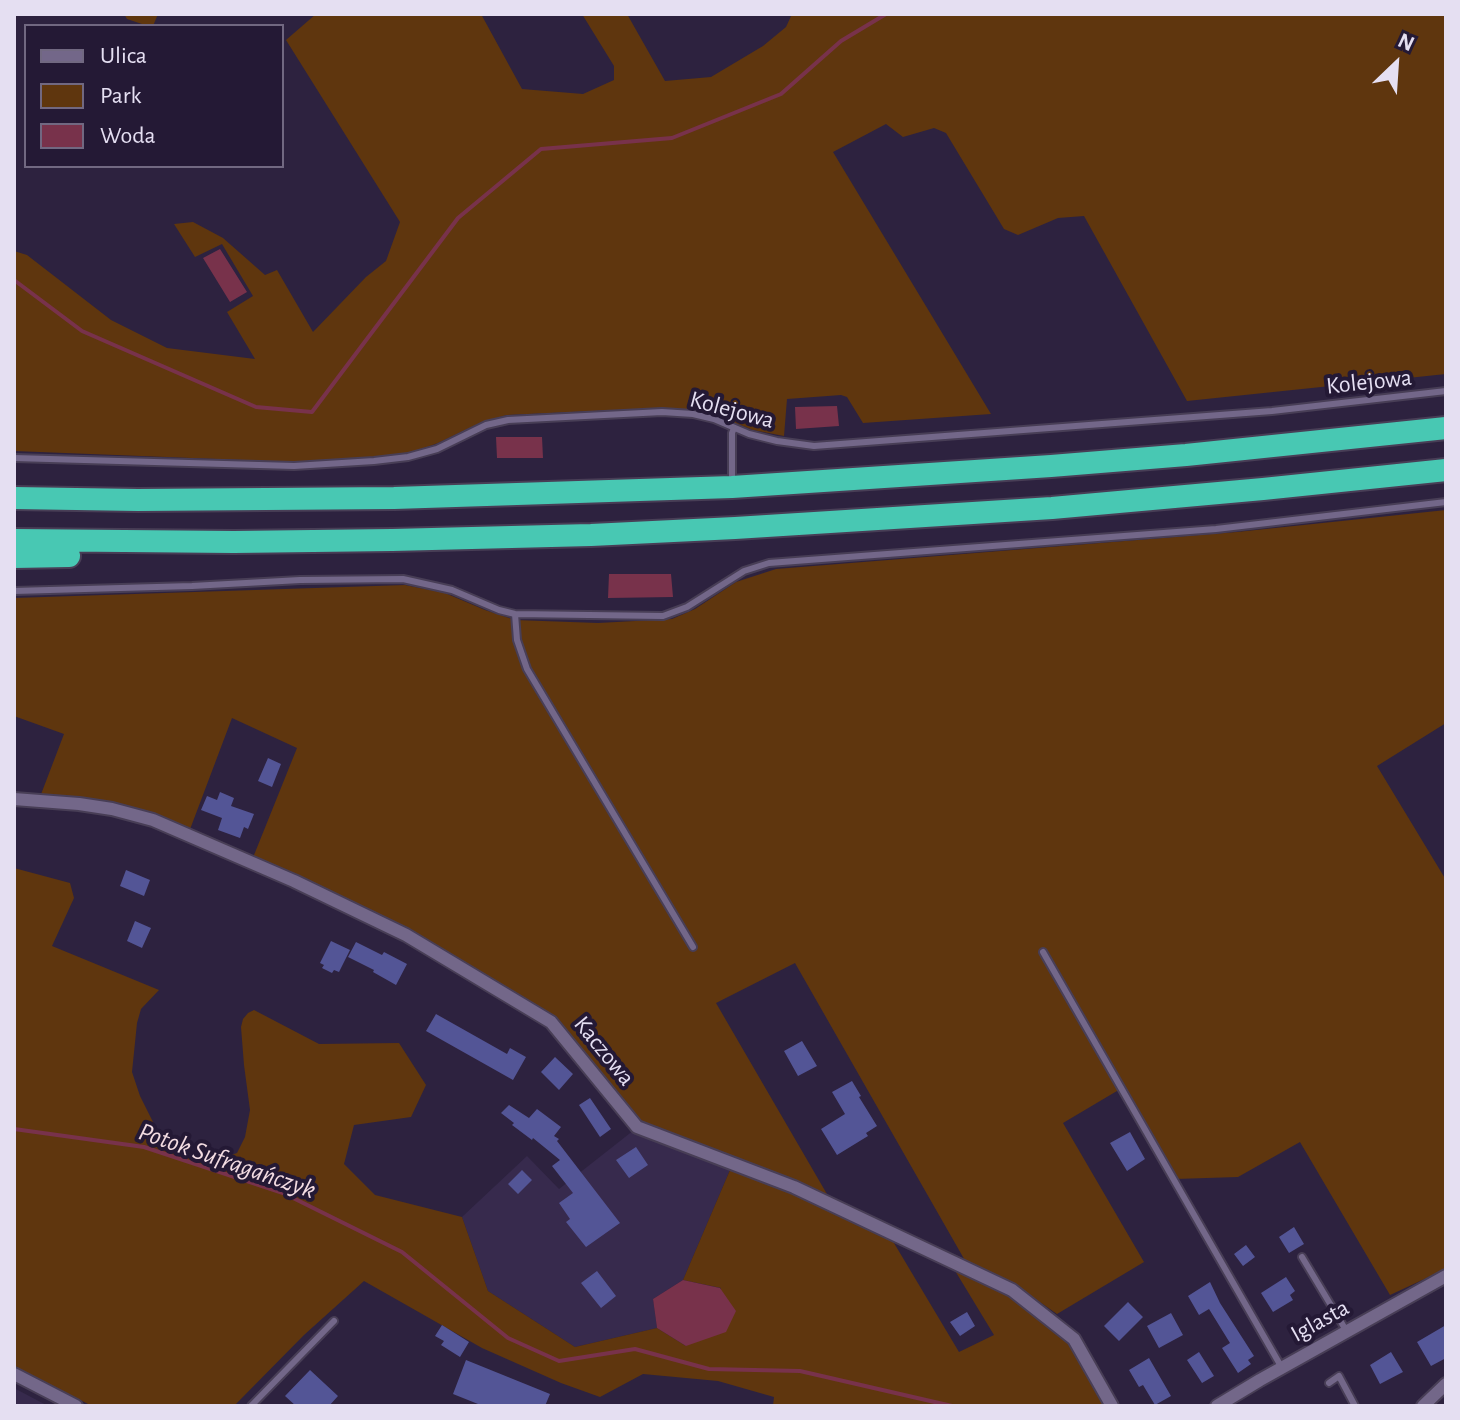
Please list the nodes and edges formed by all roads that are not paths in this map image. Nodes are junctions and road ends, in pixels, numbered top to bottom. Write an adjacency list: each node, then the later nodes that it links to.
1 (1446, 391): 2 (lane, Kolejowa)
2 (734, 428): 4 (lane, Kolejowa); 6 (lane)
3 (1446, 428): 6 (highway)
4 (14, 458)
5 (1446, 470): 10 (highway)
6 (732, 487): 7 (highway)
7 (14, 498)
8 (1446, 502): 13 (lane)
9 (14, 540): 10 (highway)
10 (234, 542): 11 (highway)
11 (14, 557)
12 (14, 591): 13 (lane)
13 (515, 614): 15 (lane)
14 (14, 799): 27 (street, Kaczowa)
15 (693, 947)
16 (1043, 952): 21 (lane)
17 (1302, 1257): 20 (lane)
18 (1446, 1276): 20 (street, Iglasta)
19 (334, 1321): 26 (lane)
20 (1347, 1332): 21 (street, Iglasta)
21 (1282, 1368): 28 (street, Iglasta)
22 (14, 1374): 25 (street)
23 (1329, 1383): 29 (lane)
24 (1446, 1384): 30 (street)
25 (76, 1406)
26 (251, 1406)
27 (1112, 1406)
28 (1217, 1406)
29 (1355, 1406)
30 (1423, 1406)

